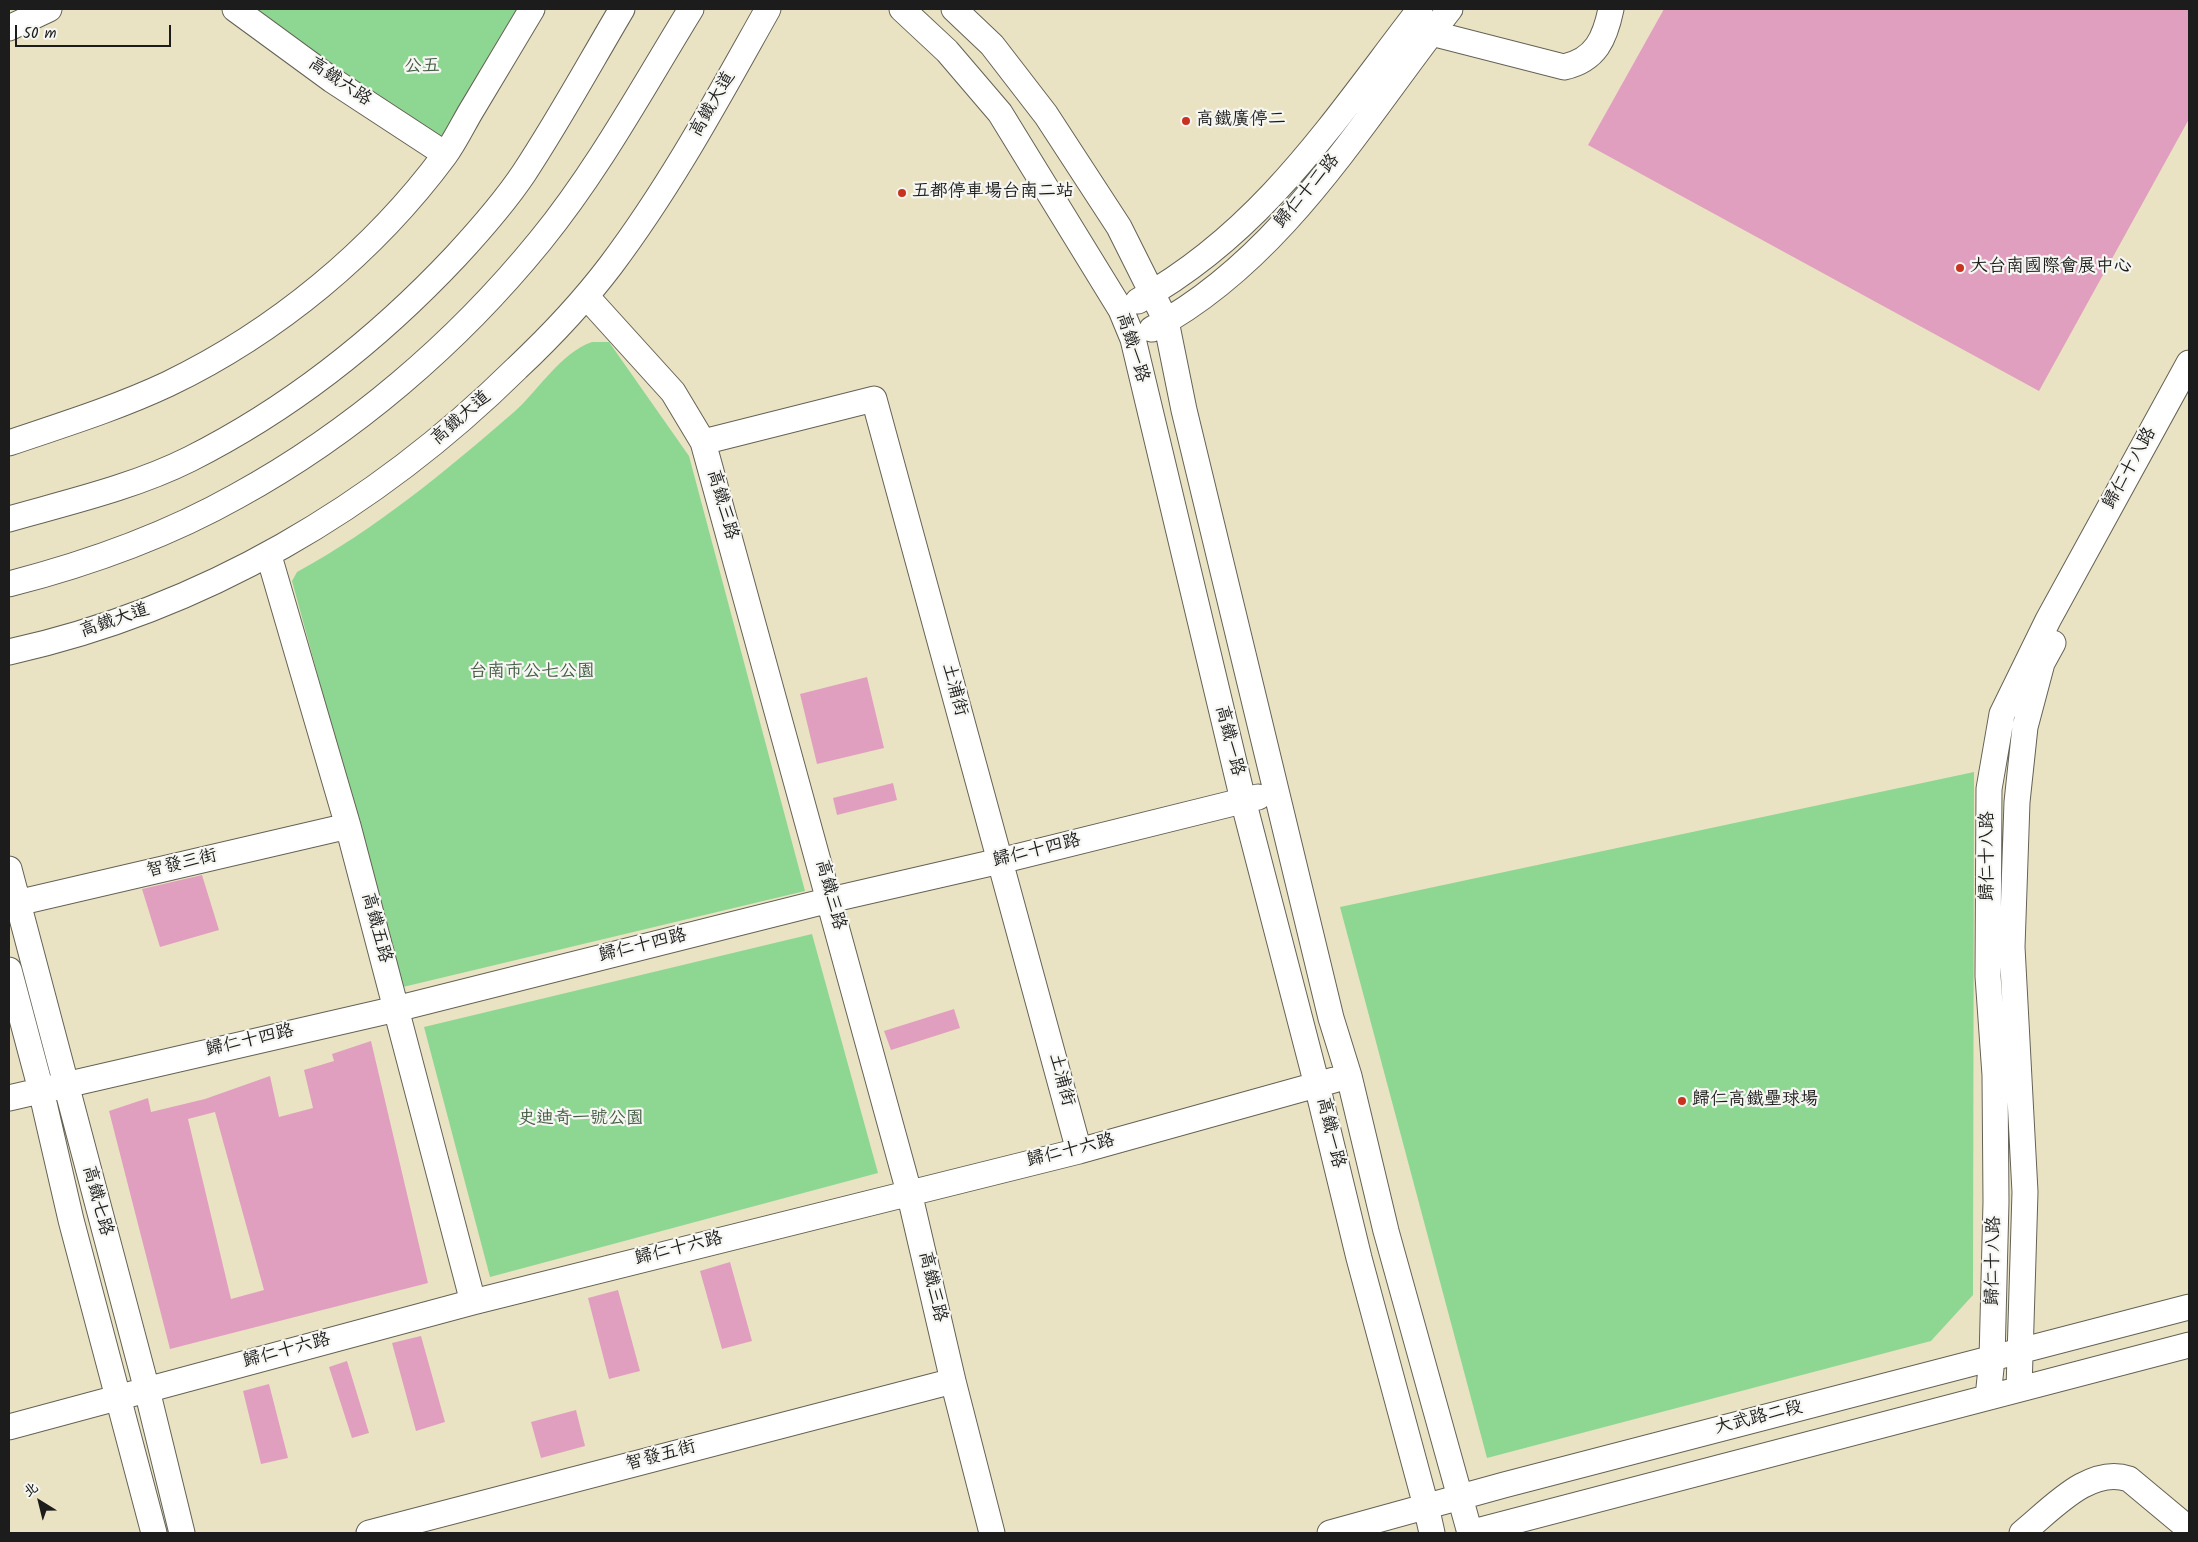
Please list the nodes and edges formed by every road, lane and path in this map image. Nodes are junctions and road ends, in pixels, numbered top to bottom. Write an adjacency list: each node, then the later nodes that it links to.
1 (50, 9): 12 (street)
2 (235, 9): 14 (street, 高鐵六路)
3 (532, 9): 14 (street)
4 (622, 9): 24 (street)
5 (691, 9): 26 (street)
6 (768, 9): 16 (street, 高鐵大道)
7 (902, 9): 17 (street, 高鐵一路)
8 (954, 9): 15 (street, 高鐵一路)
9 (1420, 9): 15 (street, 歸仁十二路)
10 (1450, 9): 13 (street, 歸仁十二路)
11 (1610, 9): 13 (street)
12 (9, 28)
13 (1431, 33): 18 (street, 歸仁十二路)
14 (445, 154): 23 (street)
15 (1152, 293): 17 (street, 歸仁十二路); 18 (street, 高鐵一路)
16 (586, 296): 22 (street, 高鐵三路); 25 (street, 高鐵大道)
17 (1122, 310): 19 (street, 高鐵一路)
18 (1166, 321): 19 (street, 歸仁十二路); 28 (street, 高鐵一路)
19 (1132, 339): 29 (street, 高鐵一路)
20 (2189, 363): 47 (street, 歸仁十八路)
21 (2189, 393): 46 (street, 歸仁十八路)
22 (703, 442): 31 (street, 土浦街); 33 (street, 高鐵三路)
23 (9, 443)
24 (9, 519)
25 (269, 556): 27 (street, 高鐵大道); 30 (street, 高鐵五路)
26 (9, 584)
27 (9, 652)
28 (1277, 794): 29 (street, 歸仁十四路); 37 (street, 高鐵一路)
29 (1243, 800): 31 (street, 歸仁十四路); 38 (street, 高鐵一路)
30 (348, 826): 34 (street, 智發三街); 36 (street, 高鐵五路)
31 (1000, 861): 33 (street, 歸仁十四路); 41 (street, 土浦街)
32 (9, 869): 34 (street, 高鐵七路)
33 (830, 900): 36 (street, 歸仁十四路); 42 (street, 高鐵三路)
34 (17, 904): 39 (street, 高鐵七路)
35 (9, 970): 39 (street, 高鐵七路)
36 (396, 1009): 39 (street, 歸仁十四路); 43 (street, 高鐵五路)
37 (1349, 1076): 38 (street, 歸仁十六路); 54 (street, 高鐵一路)
38 (1317, 1085): 41 (street, 歸仁十六路); 55 (street, 高鐵一路)
39 (53, 1088): 40 (street, 歸仁十四路); 50 (street, 高鐵七路); 51 (street, 高鐵七路)
40 (9, 1098)
41 (1079, 1151): 42 (street, 歸仁十六路)
42 (909, 1192): 43 (street, 歸仁十六路); 48 (street, 高鐵三路)
43 (473, 1302): 50 (street, 歸仁十六路)
44 (2189, 1307): 46 (street, 大武路二段)
45 (2189, 1345): 49 (street, 大武路二段)
46 (2019, 1352): 47 (street, 大武路二段); 49 (street, 歸仁十八路)
47 (1992, 1359): 52 (street, 歸仁十八路); 54 (street, 大武路二段)
48 (953, 1381): 59 (street, 智發五街); 60 (street, 高鐵三路)
49 (2019, 1389): 52 (street, 大武路二段)
50 (147, 1390): 51 (street, 歸仁十六路); 58 (street, 高鐵七路)
51 (119, 1396): 53 (street, 歸仁十六路); 57 (street, 高鐵七路)
52 (1988, 1397): 63 (street, 大武路二段)
53 (9, 1426)
54 (1462, 1496): 55 (street, 大武路二段); 63 (street, 高鐵一路)
55 (1426, 1506): 61 (street, 大武路二段); 62 (street, 高鐵一路)
56 (2189, 1529): 64 (street)
57 (154, 1533)
58 (182, 1533)
59 (369, 1533)
60 (992, 1533)
61 (1330, 1533)
62 (1432, 1533)
63 (1470, 1533)
64 (2022, 1533)

